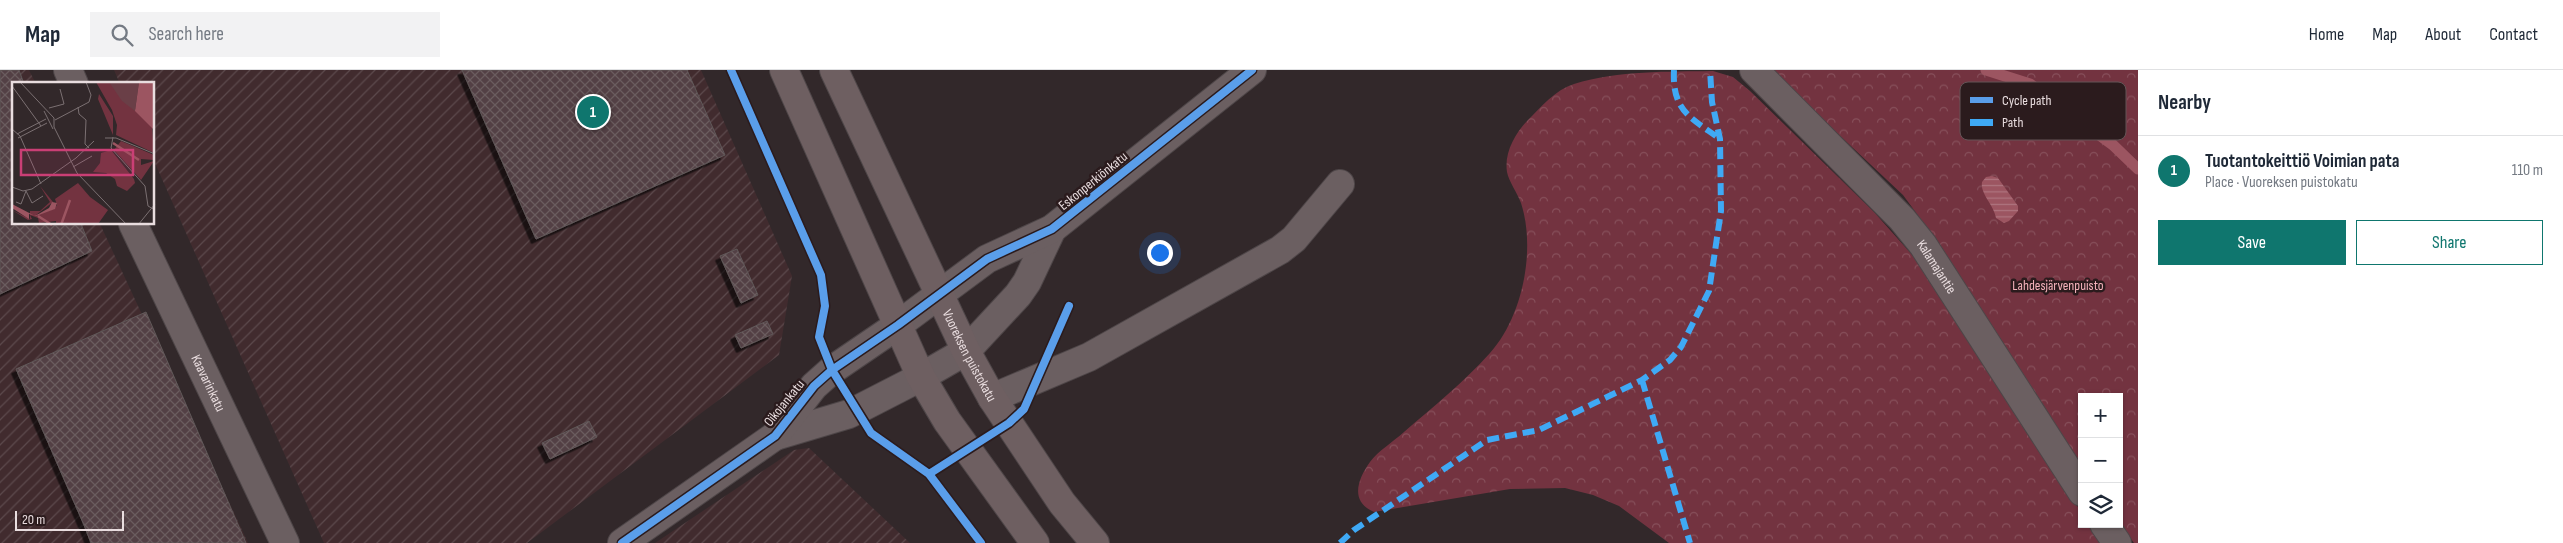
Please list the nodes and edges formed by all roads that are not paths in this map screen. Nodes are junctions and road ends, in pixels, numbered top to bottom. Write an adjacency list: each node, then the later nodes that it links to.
1 (68, 70): 6 (street)
2 (784, 70): 11 (main road)
3 (834, 70): 10 (main road, Vuoreksen puistokatu)
4 (1252, 70): 9 (street, Eskonperkiönkatu)
5 (1754, 70): 16 (street, Kalamajantie)
6 (73, 82)
7 (1340, 184): 14 (street)
8 (133, 225): 18 (street, Kaavarinkatu)
9 (1052, 230): 10 (street, Eskonperkiönkatu); 12 (street, Eskonperkiönkatu)
10 (940, 294): 11 (street, Oikojankatu); 12 (main road, Vuoreksen puistokatu)
11 (898, 325): 13 (main road); 15 (street, Oikojankatu)
12 (966, 350): 13 (street, Oikojankatu); 14 (main road, Vuoreksen puistokatu)
13 (921, 377): 15 (street, Oikojankatu); 20 (main road)
14 (992, 398): 21 (main road, Vuoreksen puistokatu)
15 (775, 436): 19 (street, Oikojankatu)
16 (2078, 486)
17 (2107, 528): 22 (street)
18 (285, 543)
19 (622, 543)
20 (1035, 543)
21 (1095, 543)
22 (2117, 543)

